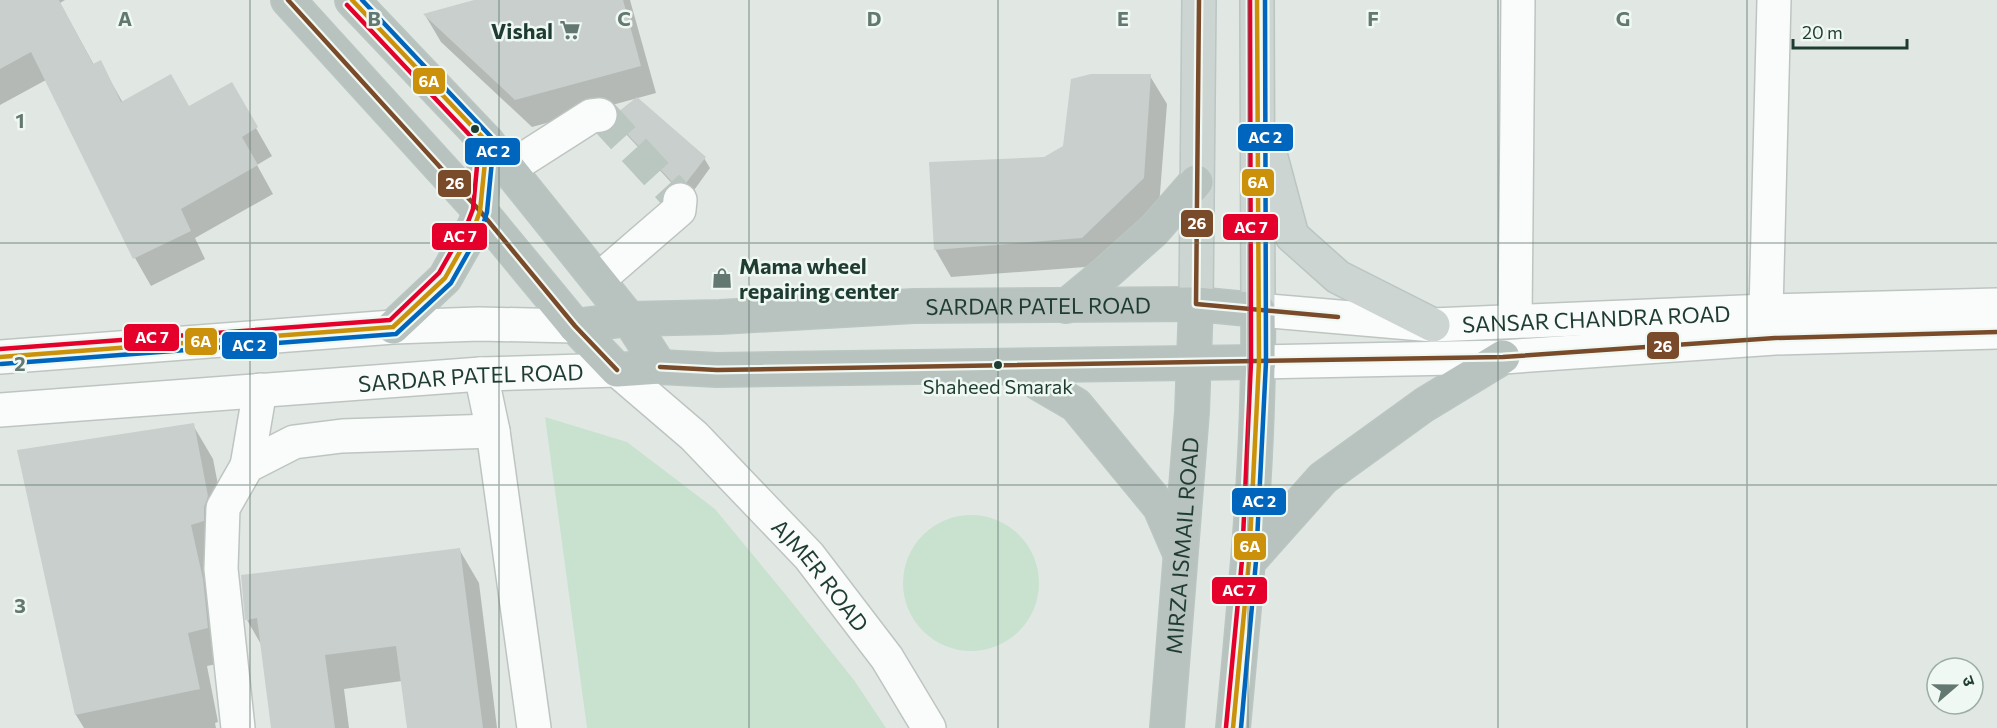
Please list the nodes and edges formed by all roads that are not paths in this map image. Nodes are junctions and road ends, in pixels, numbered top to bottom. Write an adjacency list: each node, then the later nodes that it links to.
1 (288, 0): 13 (highway)
2 (352, 0): 9 (highway)
3 (1199, 0): 11 (main road)
4 (1257, 0): 7 (main road)
5 (1518, 0): 21 (street)
6 (1774, 0): 19 (street)
7 (1257, 101): 18 (main road); 22 (main road)
8 (600, 115): 10 (street)
9 (487, 142): 10 (highway); 13 (highway)
10 (508, 169): 14 (highway)
11 (1196, 182): 15 (main road); 17 (highway)
12 (680, 200): 14 (street)
13 (480, 211): 23 (highway); 24 (highway)
14 (597, 280): 20 (highway)
15 (1196, 304): 17 (highway, SARDAR PATEL ROAD); 18 (highway, SANSAR CHANDRA ROAD); 28 (highway, MIRZA ISMAIL ROAD)
16 (1997, 305): 19 (street, SANSAR CHANDRA ROAD)
17 (1066, 306): 20 (highway, SARDAR PATEL ROAD)
18 (1258, 310): 22 (street, SANSAR CHANDRA ROAD); 29 (highway)
19 (1766, 311): 21 (street, SANSAR CHANDRA ROAD)
20 (628, 319): 23 (highway, SARDAR PATEL ROAD); 31 (highway)
21 (1515, 321): 22 (street, SANSAR CHANDRA ROAD)
22 (1433, 325)
23 (575, 326): 24 (street); 32 (highway)
24 (393, 327): 26 (street)
25 (1997, 332): 27 (street, SANSAR CHANDRA ROAD)
26 (0, 357)
27 (1503, 357): 29 (street, SANSAR CHANDRA ROAD); 40 (highway)
28 (1194, 362): 29 (highway, SANSAR CHANDRA ROAD); 30 (highway, SARDAR PATEL ROAD); 39 (highway, MIRZA ISMAIL ROAD)
29 (1258, 362): 40 (highway)
30 (1001, 365): 31 (highway, SARDAR PATEL ROAD); 39 (highway)
31 (660, 367): 32 (highway, SARDAR PATEL ROAD); 37 (street, AJMER ROAD)
32 (617, 370): 33 (street, SARDAR PATEL ROAD); 37 (street, AJMER ROAD)
33 (481, 374): 34 (street, SARDAR PATEL ROAD); 36 (street)
34 (260, 390): 35 (street, SARDAR PATEL ROAD); 38 (street)
35 (0, 410)
36 (493, 431): 38 (street); 42 (street)
37 (694, 436): 43 (street, AJMER ROAD)
38 (247, 466): 41 (street)
39 (1181, 555): 44 (highway, MIRZA ISMAIL ROAD)
40 (1249, 561): 45 (highway)
41 (238, 728)
42 (534, 728)
43 (929, 728)
44 (1167, 728)
45 (1233, 728)

